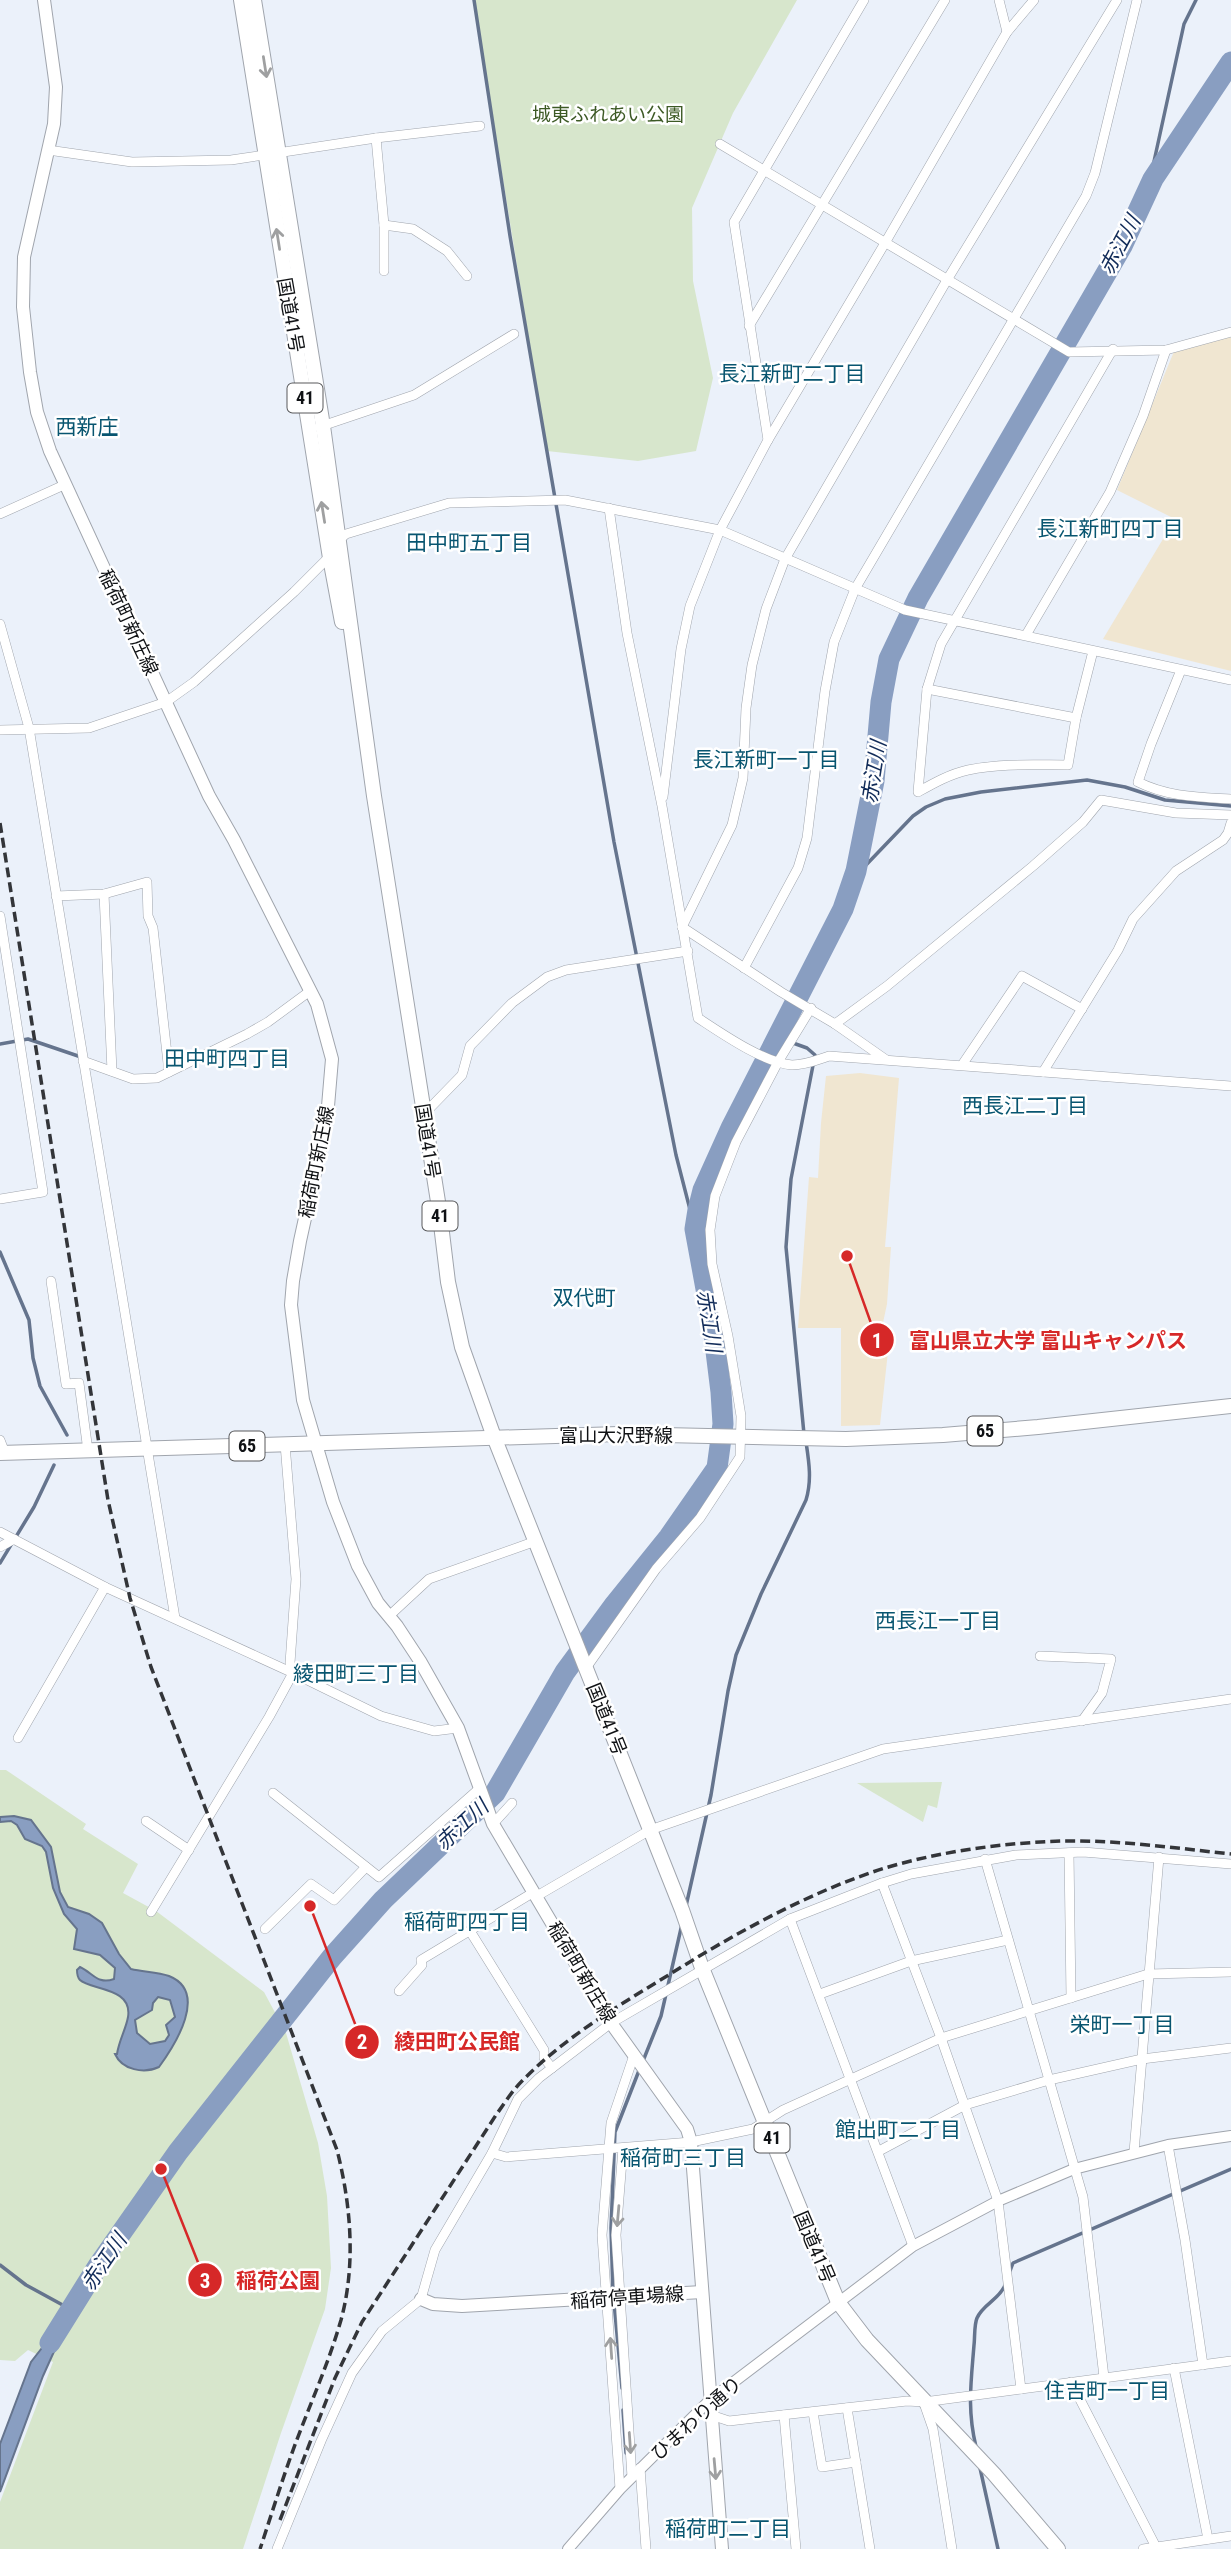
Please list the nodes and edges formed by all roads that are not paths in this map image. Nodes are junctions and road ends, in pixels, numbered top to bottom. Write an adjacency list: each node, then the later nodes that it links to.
1 (44, 0): 14 (main road, 稲荷町新庄線)
2 (241, 0): 15 (main road, 国道41号 / 41)
3 (254, 0): 15 (main road, 国道41号 / 41, one-way to 15)
4 (864, 0): 16 (street)
5 (945, 0): 17 (street)
6 (999, 0): 10 (street)
7 (1034, 0): 10 (street)
8 (1117, 0): 22 (street)
9 (1137, 0): 23 (street)
10 (1007, 32): 19 (street)
11 (480, 126): 12 (street)
12 (376, 138): 15 (street); 18 (street)
13 (720, 144): 16 (street)
14 (48, 150): 15 (street); 31 (main road, 稲荷町新庄線)
15 (272, 154): 29 (main road, 国道41号 / 41)
16 (765, 171): 17 (street); 24 (street)
17 (822, 205): 19 (street); 24 (street)
18 (384, 225): 20 (street); 21 (street)
19 (885, 243): 22 (street); 30 (street)
20 (384, 271)
21 (467, 276)
22 (947, 280): 23 (street); 37 (street)
23 (1013, 320): 27 (street); 38 (street)
24 (750, 326): 30 (street)
25 (1231, 332): 28 (street)
26 (514, 334): 29 (street)
27 (1113, 349): 28 (street); 39 (street)
28 (1166, 350): 41 (street)
29 (316, 428): 35 (main road, 国道41号 / 41); 36 (main road, 国道41号 / 41, one-way to 29)
30 (768, 440): 34 (street)
31 (64, 485): 33 (street); 46 (main road, 稲荷町新庄線)
32 (609, 508): 34 (street); 35 (street); 52 (street)
33 (0, 514)
34 (720, 530): 37 (street); 52 (street)
35 (339, 538): 36 (street); 50 (main road, 国道41号 / 41)
36 (330, 558): 46 (street); 50 (main road, 国道41号 / 41)
37 (785, 559): 38 (street); 58 (street)
38 (855, 589): 39 (street); 60 (street)
39 (954, 621): 41 (street); 45 (street)
40 (0, 624): 48 (street)
41 (1026, 635): 42 (street)
42 (1093, 652): 43 (street); 47 (street)
43 (1181, 670): 44 (street); 51 (street)
44 (1231, 680)
45 (927, 689): 47 (street); 47 (street)
46 (166, 702): 48 (street); 61 (main road, 稲荷町新庄線)
47 (1076, 718)
48 (29, 728): 49 (street); 56 (street)
49 (0, 730)
50 (374, 796): 73 (main road, 国道41号 / 41)
51 (1231, 799)
52 (662, 806): 58 (street)
53 (1231, 815): 64 (street)
54 (1231, 823): 63 (street)
55 (104, 894): 56 (street); 69 (street); 70 (street)
56 (56, 896): 65 (street)
57 (0, 916): 74 (street)
58 (682, 926): 59 (street); 60 (street)
59 (688, 951): 67 (street); 73 (street)
60 (744, 968): 62 (street)
61 (310, 991): 70 (street); 80 (main road, 稲荷町新庄線)
62 (811, 1008): 64 (street); 67 (street)
63 (1082, 1009): 68 (street); 71 (street)
64 (835, 1024): 66 (street)
65 (83, 1060): 69 (street); 82 (street)
66 (885, 1060): 67 (street); 68 (street)
67 (778, 1062): 78 (street)
68 (962, 1065): 71 (street)
69 (112, 1071): 70 (street)
70 (169, 1072)
71 (1043, 1072): 72 (street)
72 (1231, 1086)
73 (424, 1114): 77 (main road, 国道41号 / 41)
74 (0, 1199)
75 (51, 1281): 83 (street)
76 (1231, 1406): 78 (main road, 富山大沢野線 / 65)
77 (494, 1437): 78 (main road, 富山大沢野線 / 65); 80 (main road, 富山大沢野線 / 65); 86 (main road, 国道41号 / 41)
78 (739, 1438): 92 (street)
79 (285, 1444): 80 (main road, 富山大沢野線 / 65); 82 (main road, 富山大沢野線 / 65); 93 (street)
80 (317, 1444): 89 (main road, 稲荷町新庄線)
81 (2, 1448): 83 (main road, 富山大沢野線 / 65)
82 (148, 1448): 83 (main road, 富山大沢野線 / 65); 90 (street)
83 (88, 1451)
84 (0, 1532): 85 (street)
85 (13, 1539): 87 (street); 88 (street)
86 (536, 1541): 89 (street); 92 (main road, 国道41号 / 41)
87 (0, 1547)
88 (105, 1587): 90 (street); 97 (street)
89 (389, 1616): 96 (main road, 稲荷町新庄線)
90 (175, 1618): 93 (street)
91 (1040, 1656): 95 (street)
92 (586, 1667): 103 (main road, 国道41号 / 41)
93 (293, 1672): 96 (street); 104 (street)
94 (1231, 1699): 95 (street)
95 (1082, 1721): 103 (street)
96 (458, 1728): 98 (main road, 稲荷町新庄線)
97 (18, 1738)
98 (481, 1787): 102 (main road, 稲荷町新庄線); 109 (street)
99 (273, 1793): 109 (street)
100 (512, 1803): 102 (street)
101 (146, 1821): 104 (street)
102 (494, 1824): 111 (main road, 稲荷町新庄線)
103 (650, 1830): 111 (street); 118 (main road, 国道41号 / 41)
104 (189, 1850): 112 (street)
105 (1069, 1853): 106 (street); 107 (street); 123 (street)
106 (1159, 1857): 108 (street); 120 (street)
107 (985, 1860): 110 (street); 116 (street)
108 (1231, 1864)
109 (366, 1867): 114 (street)
110 (882, 1883): 113 (street); 117 (street)
111 (536, 1894): 115 (street); 125 (main road, 稲荷町新庄線)
112 (151, 1912)
113 (790, 1919): 118 (street); 122 (street)
114 (265, 1929)
115 (470, 1931): 121 (street); 130 (street)
116 (1009, 1940): 117 (street); 124 (street)
117 (911, 1961): 122 (street); 126 (street)
118 (702, 1968): 125 (street); 134 (main road, 国道41号 / 41)
119 (1231, 1972): 120 (street)
120 (1148, 1974): 123 (street); 129 (street)
121 (399, 1991)
122 (820, 1994): 131 (street)
123 (1070, 1998): 124 (street)
124 (1028, 2011): 126 (street); 132 (street)
125 (611, 2023): 128 (main road, 稲荷町新庄線); 130 (street)
126 (941, 2038): 131 (street); 133 (street)
127 (1231, 2048): 129 (street)
128 (634, 2055): 136 (main road, 稲荷町新庄線); 138 (street)
129 (1142, 2059): 132 (street); 141 (street)
130 (552, 2068): 142 (street)
131 (851, 2078): 134 (street); 140 (street)
132 (1049, 2080): 133 (street); 143 (street)
133 (965, 2105): 140 (street); 144 (street)
134 (766, 2123): 136 (street); 149 (main road, 国道41号 / 41)
135 (1231, 2136): 137 (street, ひまわり通り)
136 (691, 2142): 139 (street); 146 (main road, 稲荷町新庄線)
137 (1168, 2145): 141 (street, ひまわり通り); 151 (street)
138 (609, 2148): 139 (street); 142 (street); 147 (street)
139 (623, 2148): 147 (street, one-way to 147)
140 (879, 2151): 145 (street)
141 (1134, 2152): 143 (street, ひまわり通り)
142 (492, 2153): 148 (street)
143 (1074, 2169): 144 (street, ひまわり通り); 153 (street)
144 (998, 2202): 145 (street, ひまわり通り); 155 (street)
145 (913, 2246): 149 (street, ひまわり通り)
146 (702, 2292): 147 (main road, 稲荷停車場線); 156 (main road, 稲荷停車場線)
147 (614, 2298): 148 (main road, 稲荷停車場線); 163 (street, one-way to 163); 164 (street, one-way to 147)
148 (421, 2299): 168 (street)
149 (838, 2302): 156 (street, ひまわり通り); 157 (main road, 国道41号 / 41)
150 (1231, 2361): 151 (street)
151 (1203, 2365): 152 (street)
152 (1174, 2368): 153 (street); 166 (street)
153 (1104, 2377): 154 (street)
154 (1071, 2382): 155 (street); 167 (street)
155 (1021, 2389): 157 (street)
156 (710, 2400): 160 (main road, 稲荷停車場線); 163 (street, ひまわり通り)
157 (924, 2402): 158 (street); 174 (street); 175 (main road, 国道41号 / 41)
158 (847, 2408): 159 (street); 162 (street)
159 (813, 2412): 161 (street); 162 (street)
160 (711, 2415): 161 (street); 171 (main road, 稲荷停車場線, one-way to 171)
161 (784, 2415): 172 (street)
162 (856, 2462): 173 (street)
163 (636, 2473): 164 (street, ひまわり通り); 170 (street)
164 (620, 2490): 169 (street, ひまわり通り)
165 (1231, 2536): 166 (street)
166 (1208, 2539): 167 (street)
167 (1157, 2548): 176 (street)
168 (277, 2549)
169 (568, 2549)
170 (646, 2549)
171 (722, 2549)
172 (796, 2549)
173 (870, 2549)
174 (952, 2549)
175 (1058, 2549)
176 (1143, 2549)

